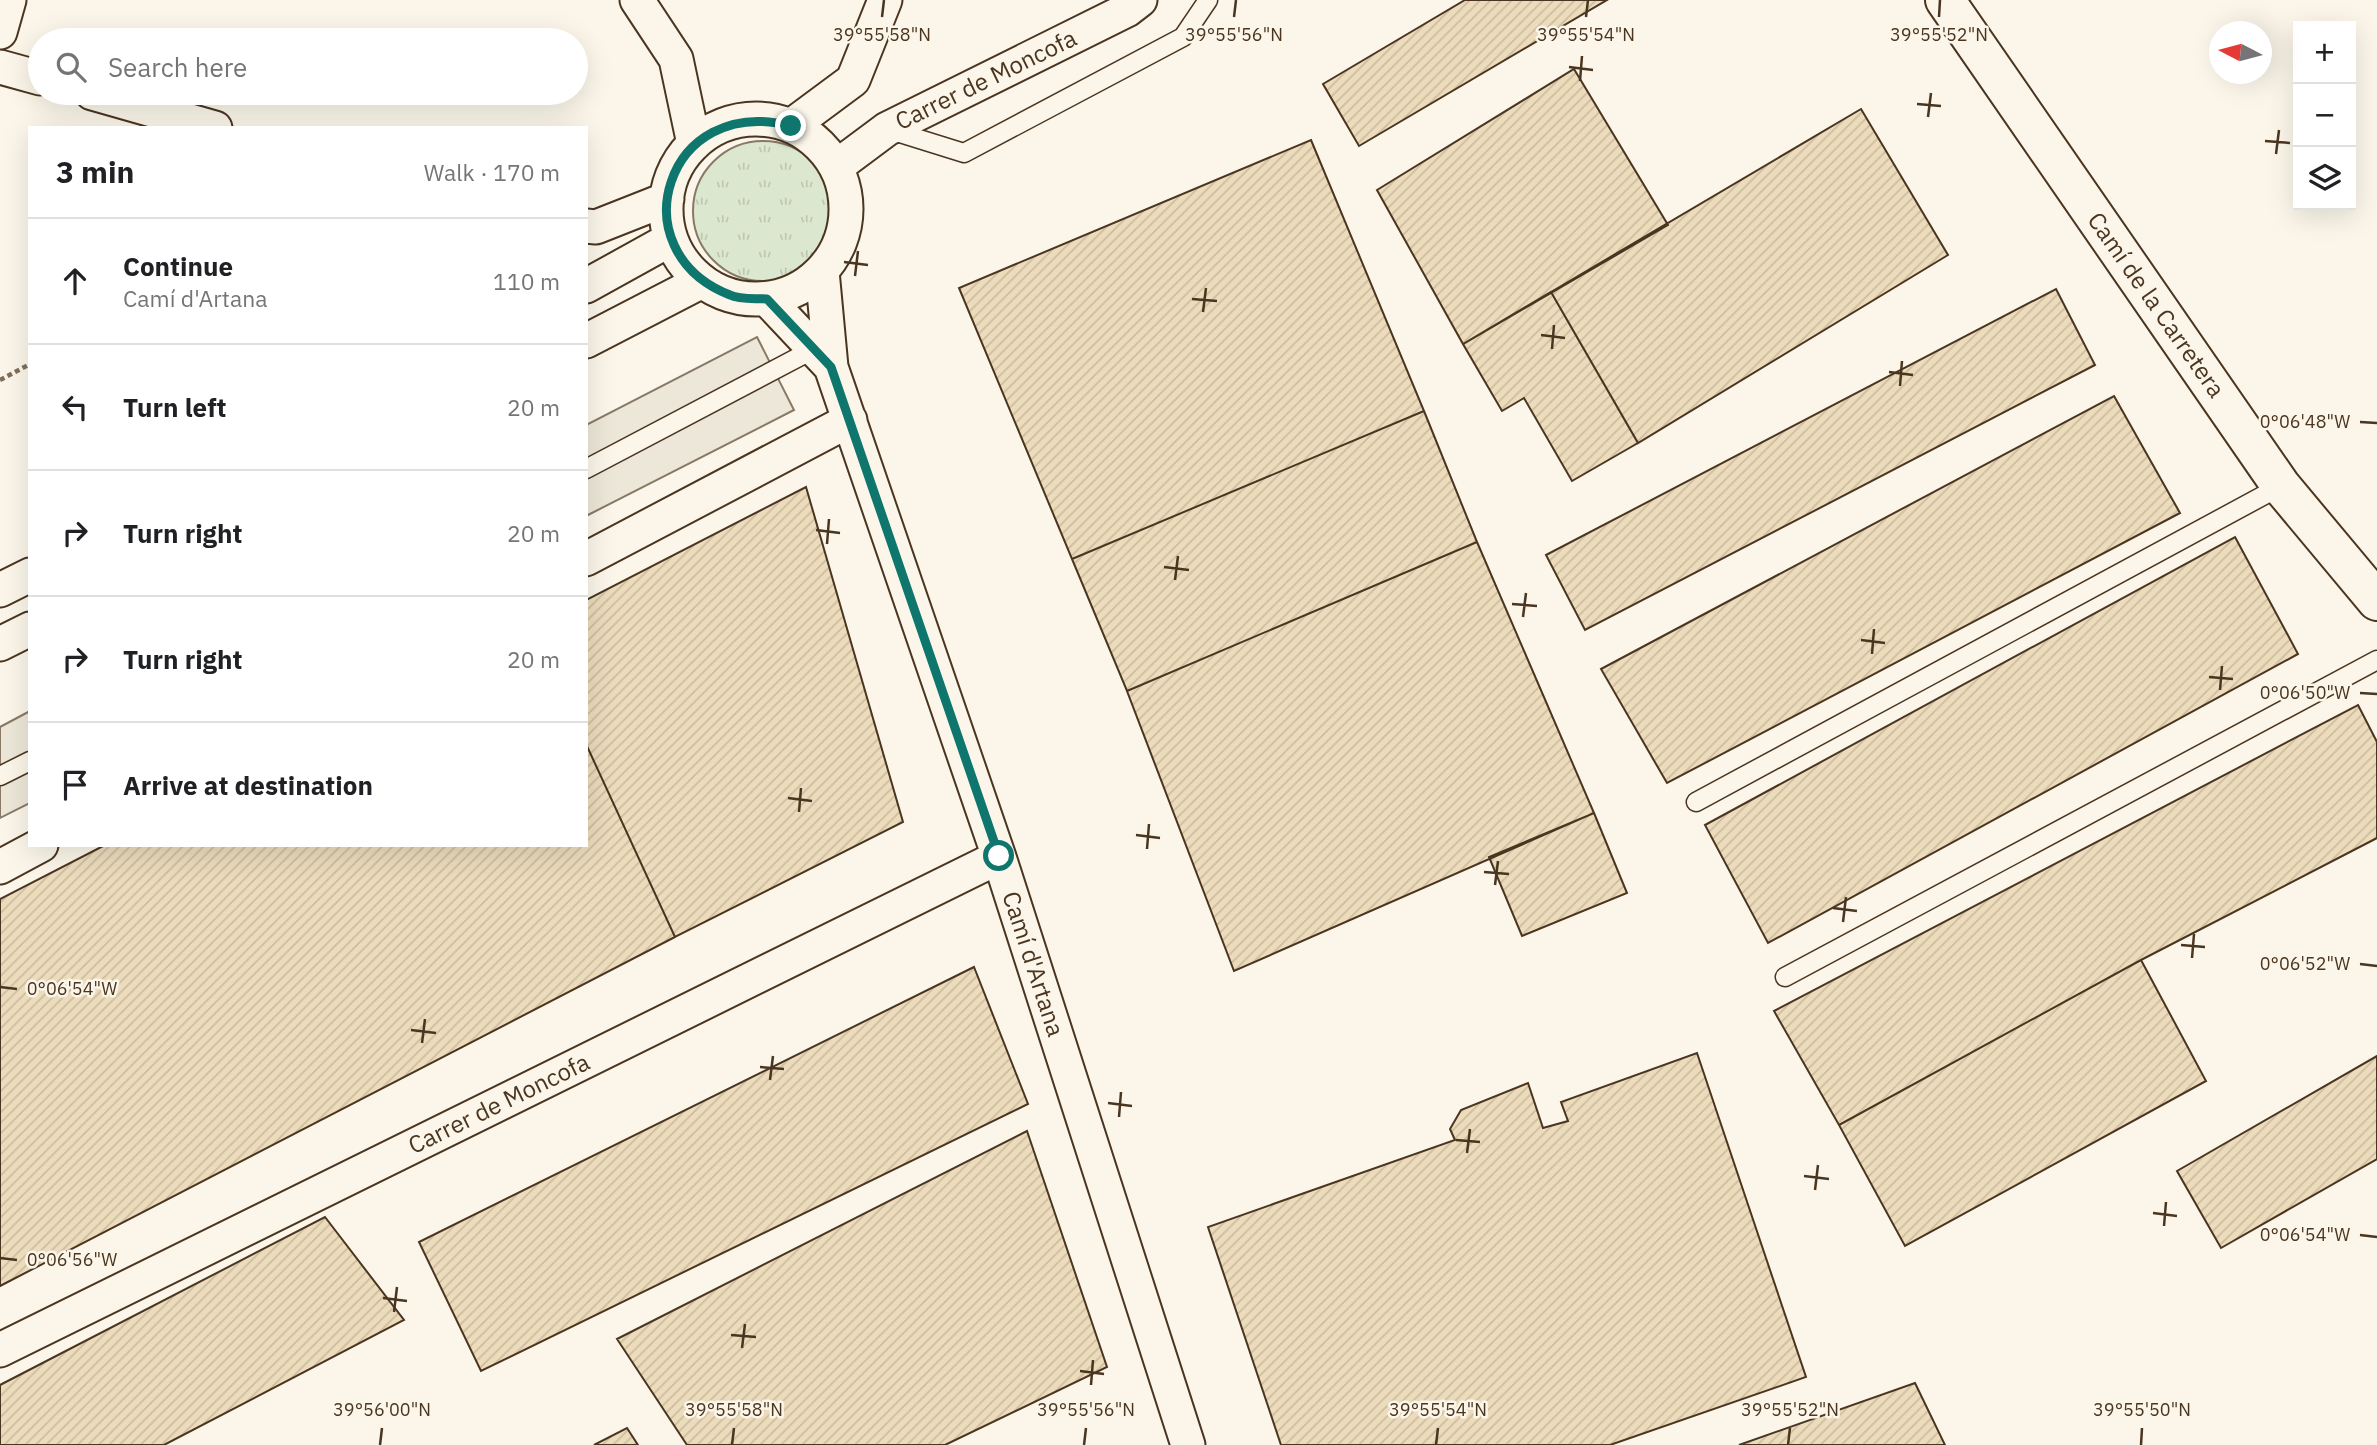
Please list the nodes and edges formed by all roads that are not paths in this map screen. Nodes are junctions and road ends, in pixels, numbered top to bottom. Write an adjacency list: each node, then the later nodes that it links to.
1 (9, 0): 7 (street)
2 (637, 0): 14 (street)
3 (885, 0): 12 (street)
4 (1140, 0): 13 (street, Carrer de Moncofa)
5 (1208, 0): 13 (lane)
6 (1945, 0): 27 (main road, Camí de la Carretera)
7 (0, 32)
8 (0, 67): 9 (street)
9 (28, 75)
10 (134, 105): 11 (street)
11 (208, 126)
12 (791, 126): 14 (street); 15 (street)
13 (887, 129): 15 (street, Carrer de Moncofa)
14 (694, 144): 16 (street)
15 (836, 167): 19 (street)
16 (667, 199): 17 (street); 18 (street)
17 (588, 226)
18 (671, 239): 20 (street); 21 (street)
19 (822, 271): 22 (street); 24 (street, Camí d'Artana)
20 (702, 281): 22 (street); 23 (street)
21 (588, 285)
22 (767, 299): 24 (street, Camí d'Artana)
23 (588, 340)
24 (823, 358): 25 (street, Camí d'Artana); 26 (lane)
25 (850, 420): 28 (street); 39 (street, Camí d'Artana)
26 (588, 468)
27 (2281, 486): 31 (main road, Camí de la Carretera); 37 (lane)
28 (588, 558)
29 (28, 576): 30 (street)
30 (0, 590)
31 (2377, 601)
32 (28, 630): 33 (street)
33 (0, 644)
34 (2377, 660): 41 (lane)
35 (28, 762): 36 (lane)
36 (0, 776)
37 (1696, 802)
38 (37, 847): 40 (street)
39 (999, 856): 42 (street, Carrer de Moncofa); 43 (street, Camí d'Artana)
40 (0, 867)
41 (1784, 977)
42 (0, 1350)
43 (1188, 1445)

